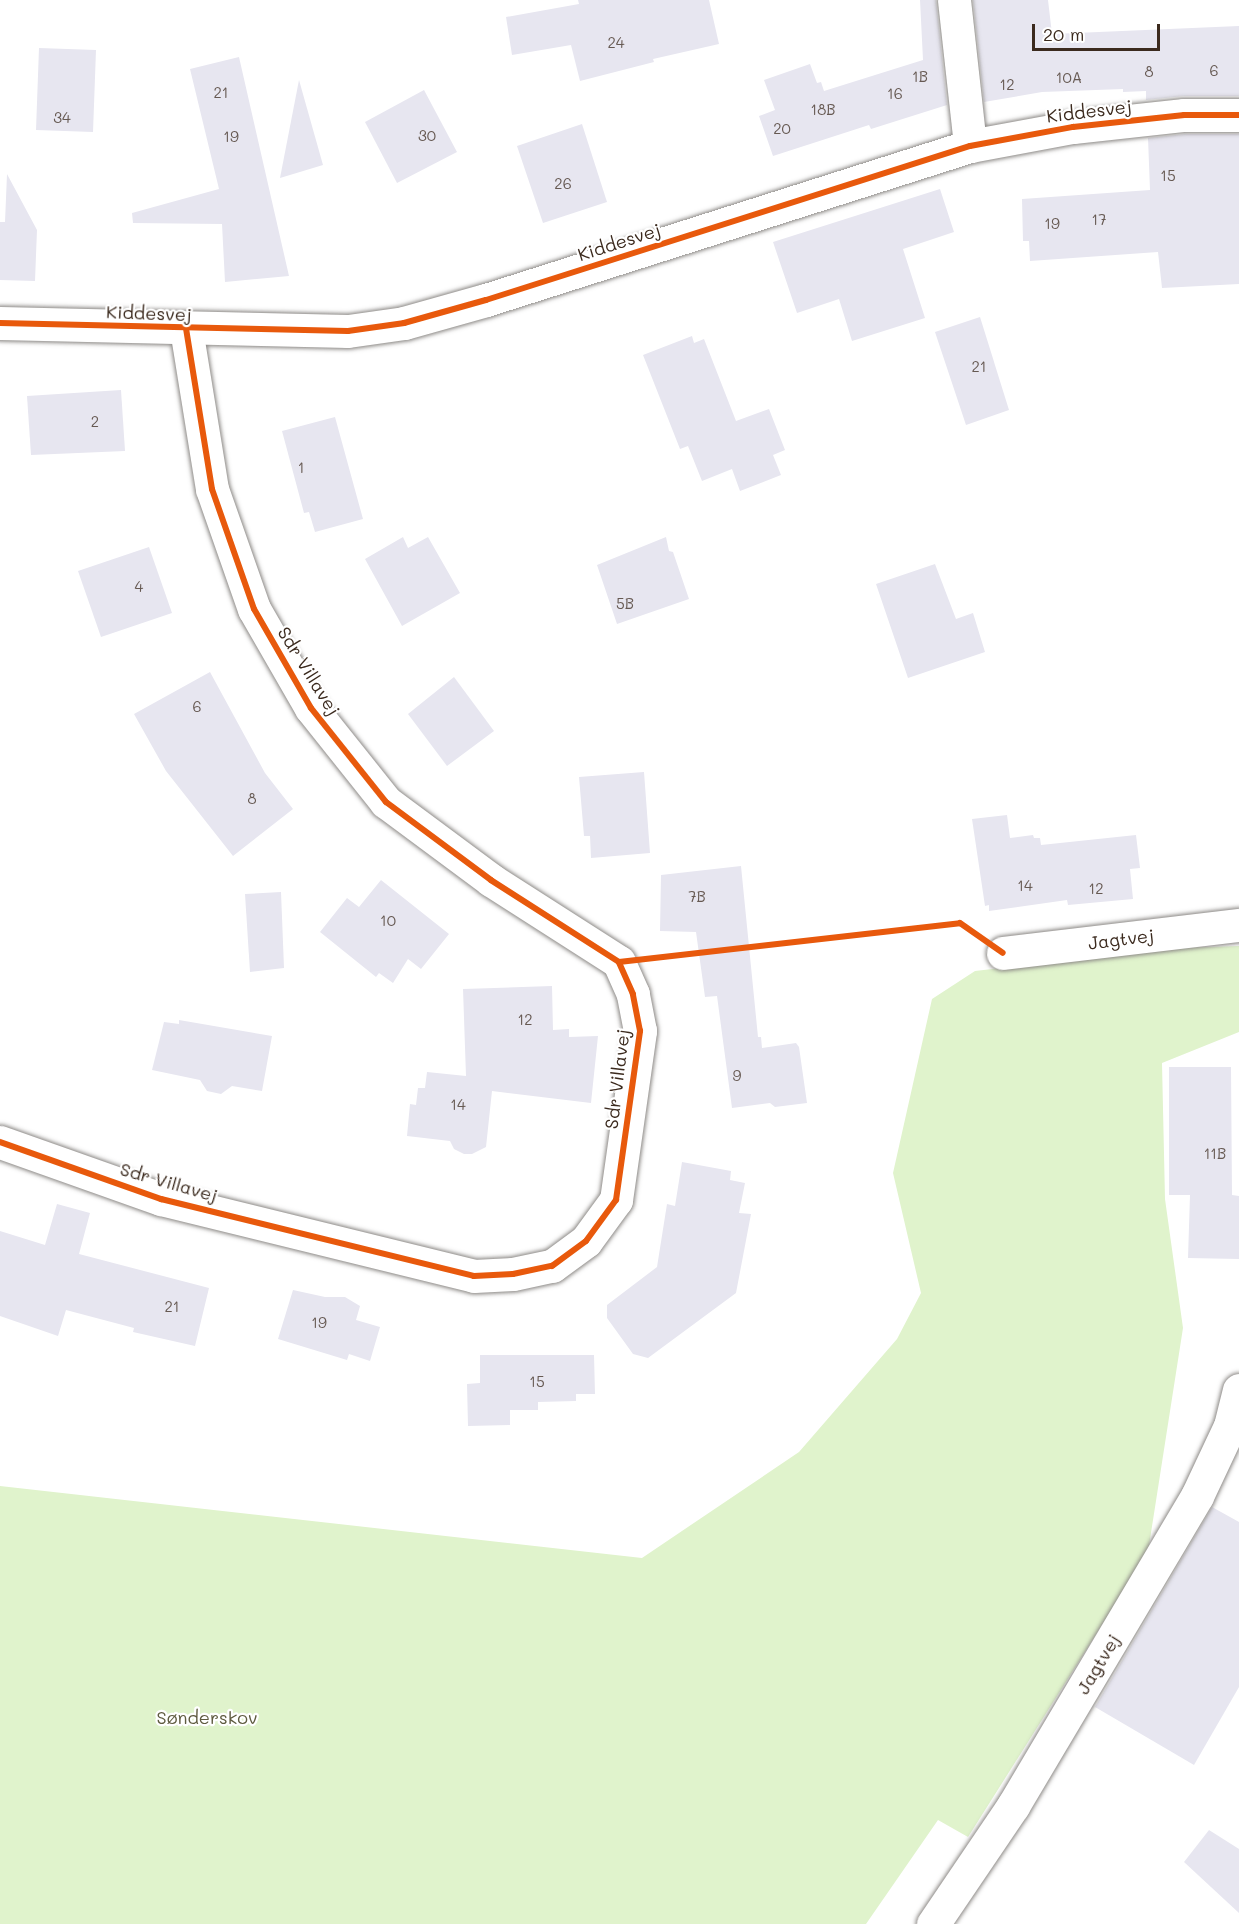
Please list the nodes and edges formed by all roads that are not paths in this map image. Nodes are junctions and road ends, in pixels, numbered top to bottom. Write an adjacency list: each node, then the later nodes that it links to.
1 (954, 0): 3 (street)
2 (1239, 115): 3 (street, Kiddesvej)
3 (970, 146): 5 (street, Kiddesvej)
4 (0, 323): 5 (street, Kiddesvej)
5 (186, 329): 8 (street, Sdr Villavej)
6 (1239, 925): 7 (street, Jagtvej)
7 (1003, 952)
8 (0, 1142)
9 (1239, 1390): 10 (street, Jagtvej)
10 (933, 1924)

